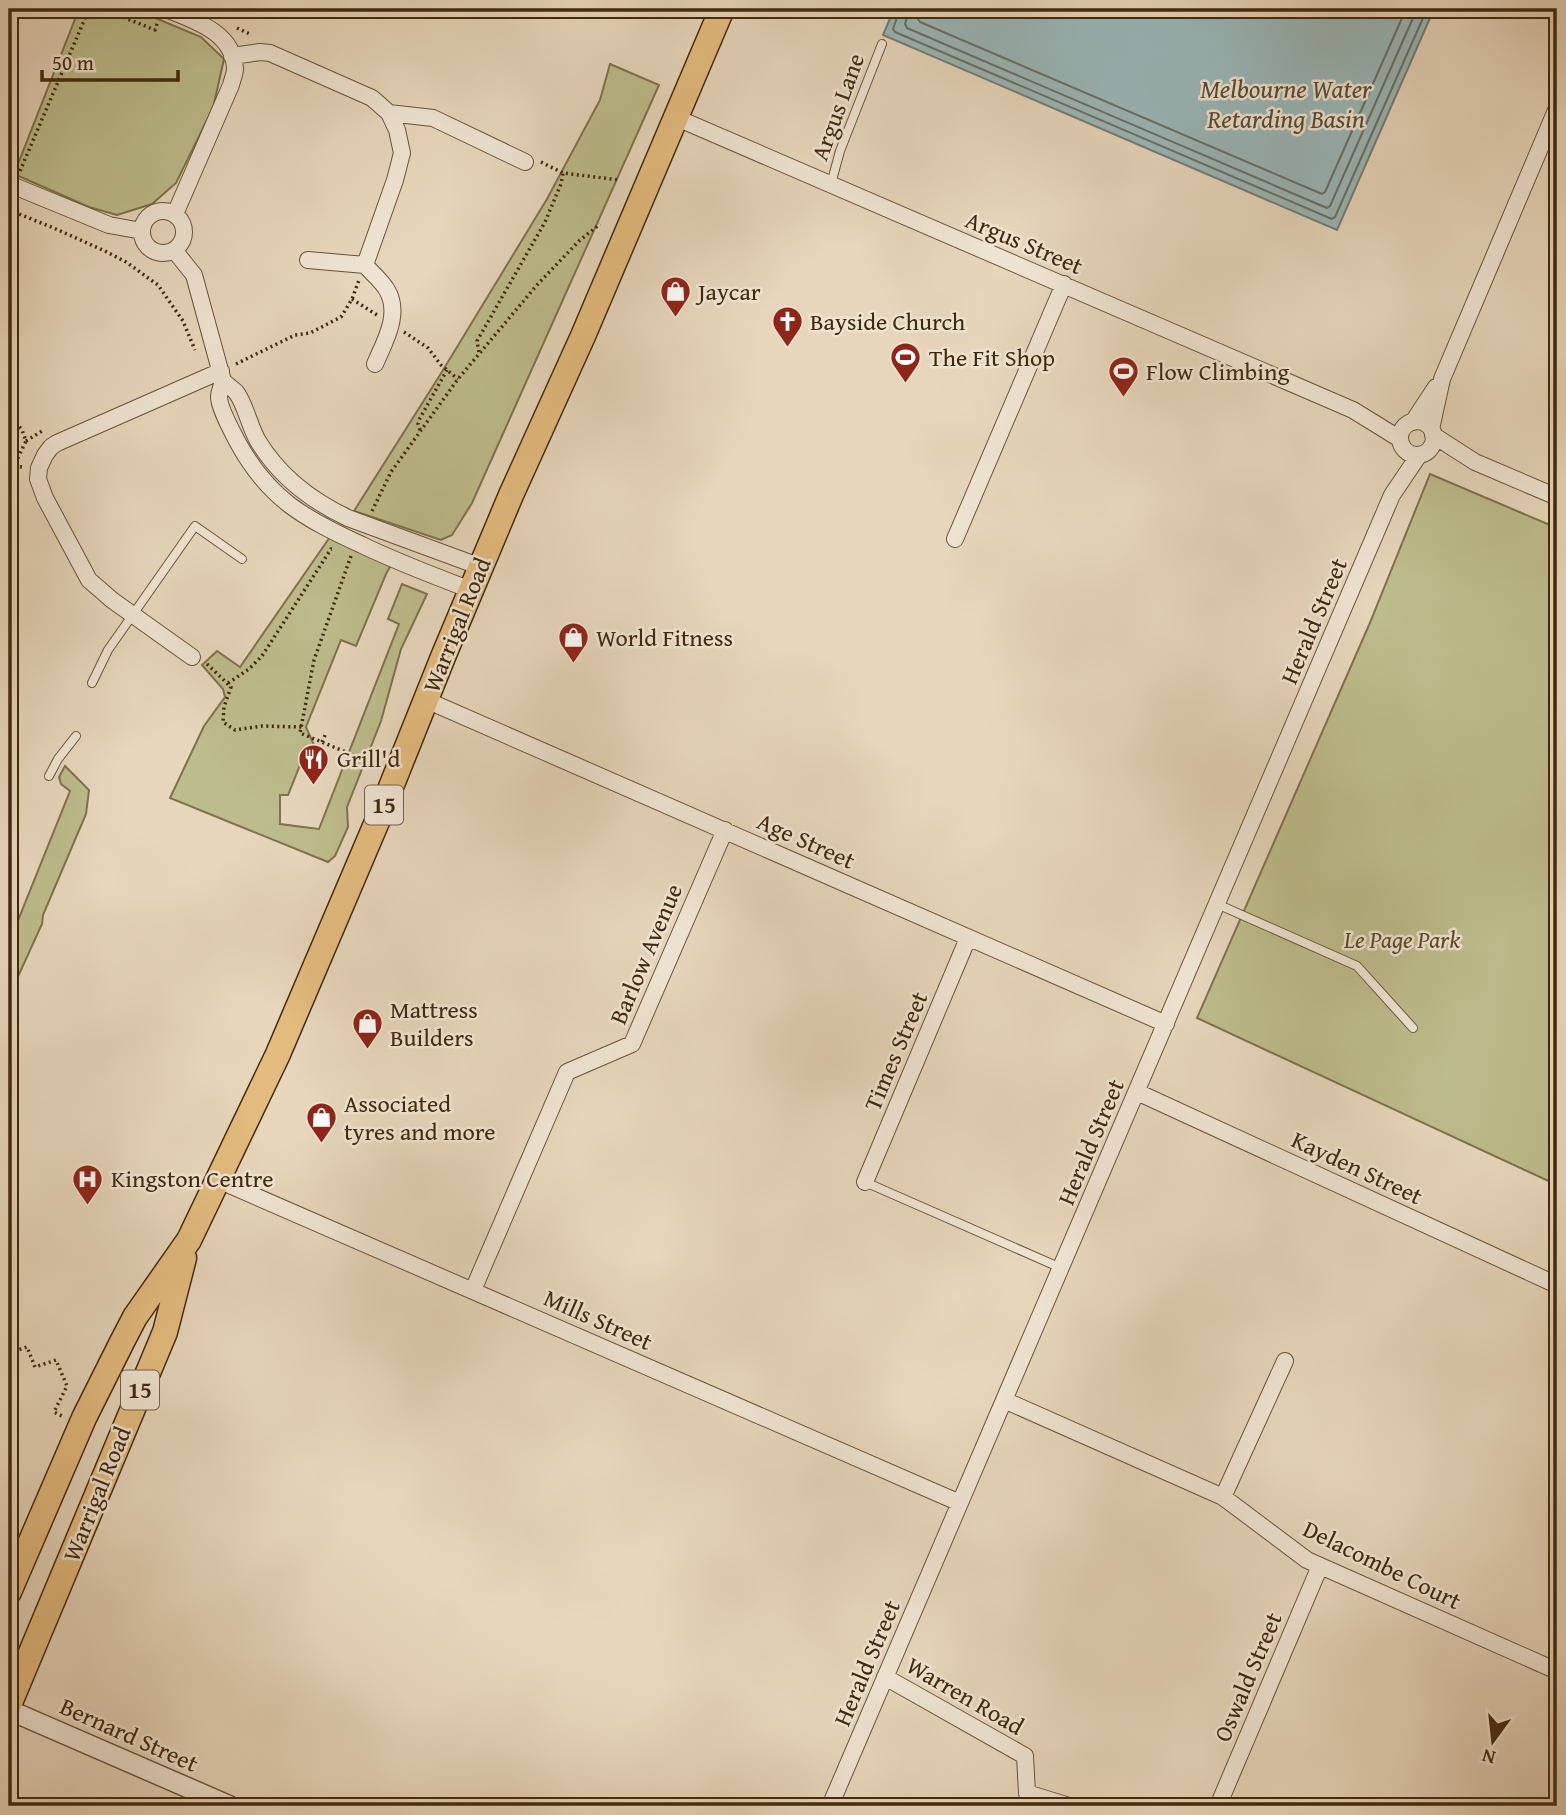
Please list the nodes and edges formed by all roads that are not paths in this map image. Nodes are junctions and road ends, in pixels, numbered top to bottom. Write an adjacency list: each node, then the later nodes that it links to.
1 (722, 9): 7 (highway, Warrigal Road / 15)
2 (162, 14): 4 (street)
3 (882, 44): 9 (lane, Argus Lane)
4 (232, 56): 6 (street); 11 (street)
5 (1557, 108): 19 (street)
6 (388, 113): 8 (street); 15 (street)
7 (677, 118): 9 (street, Argus Street); 30 (highway, Warrigal Road / 15)
8 (525, 162)
9 (831, 184): 16 (street, Argus Street)
10 (11, 185): 12 (street)
11 (175, 214): 12 (street); 13 (street)
12 (142, 231): 13 (street)
13 (174, 250): 18 (street)
14 (308, 260): 15 (street)
15 (365, 265): 17 (street)
16 (1064, 285): 20 (street, Argus Street); 28 (street)
17 (375, 364)
18 (222, 376): 30 (street); 31 (street); 32 (street)
19 (1442, 379): 21 (street); 22 (street)
20 (1353, 410): 21 (street, Argus Street); 23 (street, Argus Street)
21 (1411, 423): 22 (street); 23 (street)
22 (1432, 432): 24 (street); 25 (street)
23 (1401, 443): 24 (street); 26 (street, Herald Street)
24 (1423, 453): 25 (street); 26 (street, Herald Street)
25 (1475, 462): 27 (street)
26 (1392, 495): 39 (street, Herald Street)
27 (1557, 497)
28 (955, 539)
29 (242, 559): 32 (lane)
30 (481, 567): 31 (highway, Warrigal Road / 15)
31 (471, 590): 35 (highway, Warrigal Road / 15)
32 (133, 615): 33 (street); 34 (lane)
33 (192, 657)
34 (92, 683)
35 (426, 700): 38 (street, Age Street); 44 (highway, Warrigal Road / 15)
36 (76, 736): 37 (lane)
37 (48, 776)
38 (724, 830): 40 (street, Age Street); 49 (street, Barlow Avenue)
39 (1217, 904): 41 (street, Herald Street); 42 (lane)
40 (968, 938): 41 (street, Age Street); 45 (street, Times Street)
41 (1166, 1024): 43 (street, Herald Street)
42 (1413, 1028)
43 (1137, 1092): 47 (street, Herald Street); 48 (street, Kayden Street)
44 (218, 1180): 46 (highway, Warrigal Road / 15); 49 (street, Mills Street)
45 (865, 1182): 47 (lane)
46 (189, 1240): 55 (highway, Warrigal Road / 15); 58 (highway, Warrigal Road / 15)
47 (1061, 1268): 51 (street, Herald Street)
48 (1557, 1284)
49 (473, 1290): 53 (street, Mills Street)
50 (1285, 1361): 52 (street)
51 (1004, 1400): 52 (street, Delacombe Court); 53 (street, Herald Street)
52 (1223, 1497): 54 (street, Delacombe Court)
53 (960, 1503): 57 (street, Herald Street)
54 (1321, 1566): 56 (street, Delacombe Court); 62 (street, Oswald Street)
55 (9, 1592)
56 (1557, 1671)
57 (886, 1677): 60 (street, Herald Street); 61 (street, Warren Road)
58 (9, 1707): 59 (street, Bernard Street)
59 (230, 1806)
60 (830, 1806)
61 (1069, 1806)
62 (1218, 1806)

